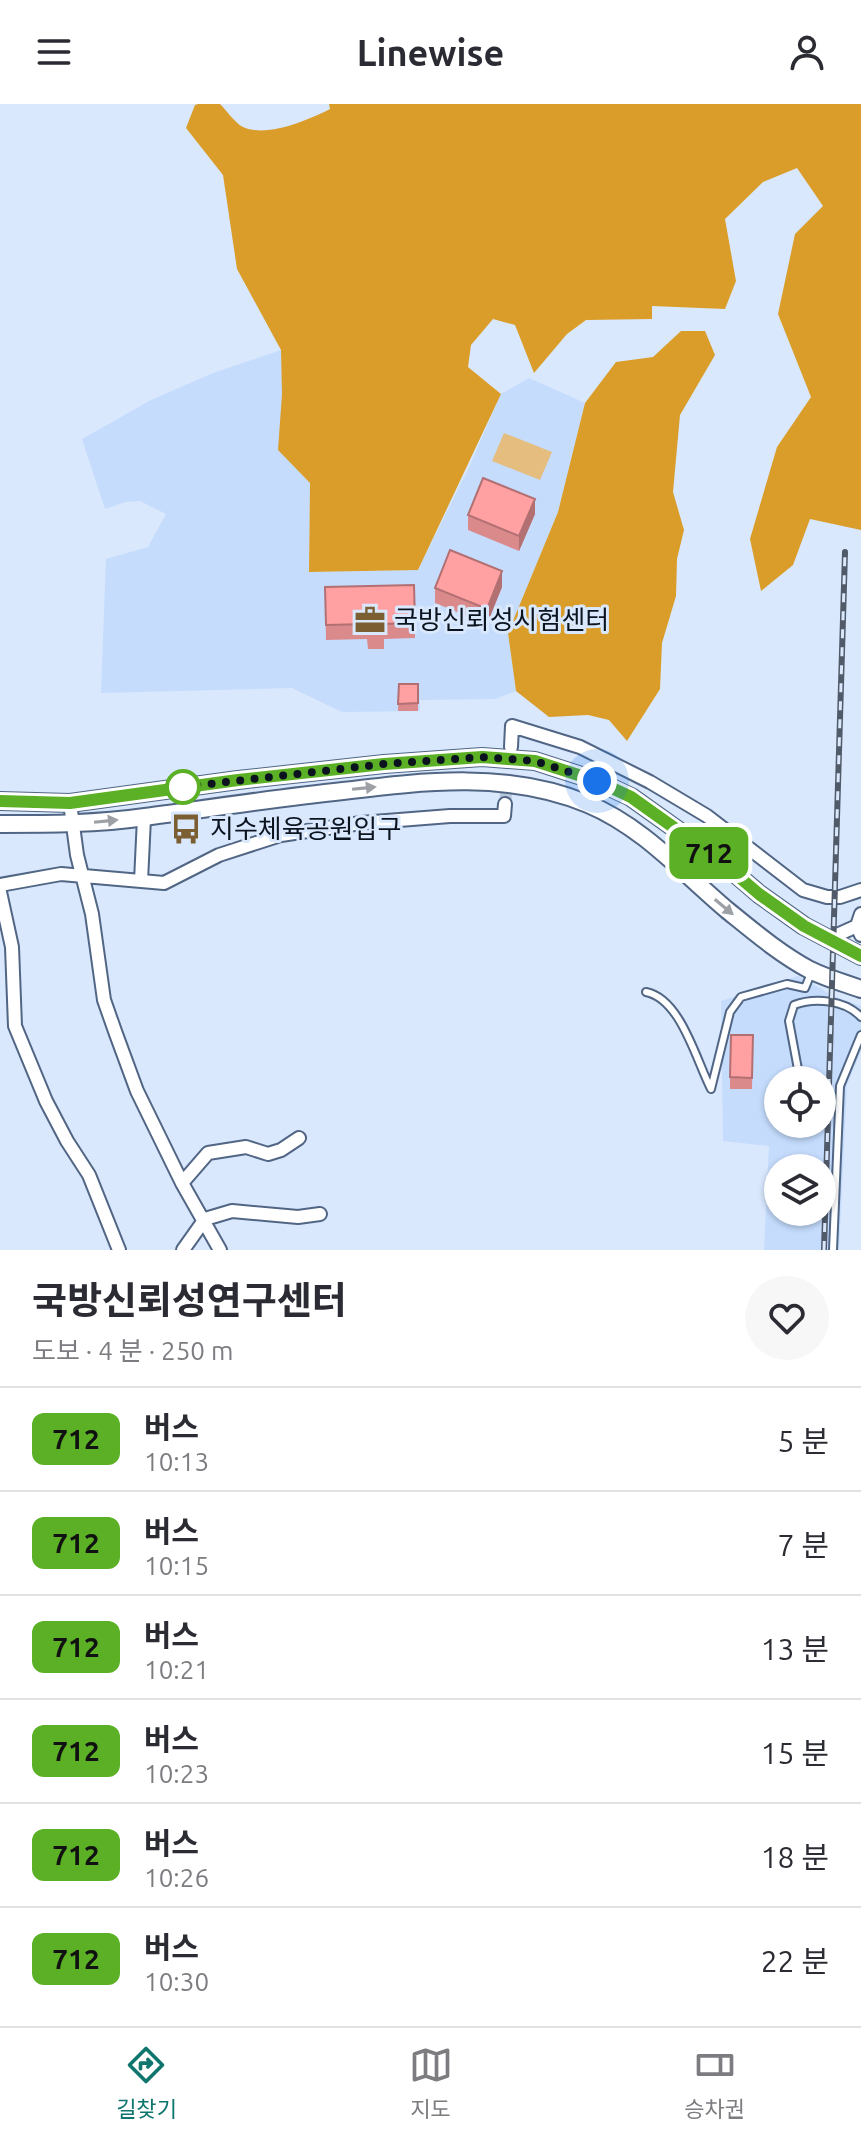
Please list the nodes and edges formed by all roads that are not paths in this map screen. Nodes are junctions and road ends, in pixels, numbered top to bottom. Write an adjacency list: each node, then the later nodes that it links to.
1 (511, 747): 11 (street)
2 (0, 801): 3 (main road)
3 (70, 803): 7 (street); 14 (main road)
4 (505, 804): 9 (street)
5 (144, 818): 7 (main road, one-way to 5); 9 (street); 16 (main road, one-way to 16)
6 (0, 824): 7 (main road)
7 (72, 824): 8 (street)
8 (83, 877): 9 (street); 10 (street); 25 (street)
9 (141, 881)
10 (0, 885)
11 (861, 890)
12 (0, 892): 28 (street)
13 (860, 925): 14 (street)
14 (828, 939): 15 (main road)
15 (861, 956)
16 (812, 971): 17 (lane); 18 (main road)
17 (805, 988): 19 (lane); 20 (lane)
18 (861, 989)
19 (646, 992)
20 (808, 999): 21 (lane); 23 (lane)
21 (861, 1017)
22 (861, 1035): 31 (lane)
23 (797, 1066)
24 (299, 1138): 25 (street)
25 (182, 1183): 27 (street)
26 (320, 1214): 27 (street)
27 (205, 1219): 29 (street); 30 (street)
28 (119, 1250)
29 (183, 1250)
30 (220, 1250)
31 (833, 1250)

